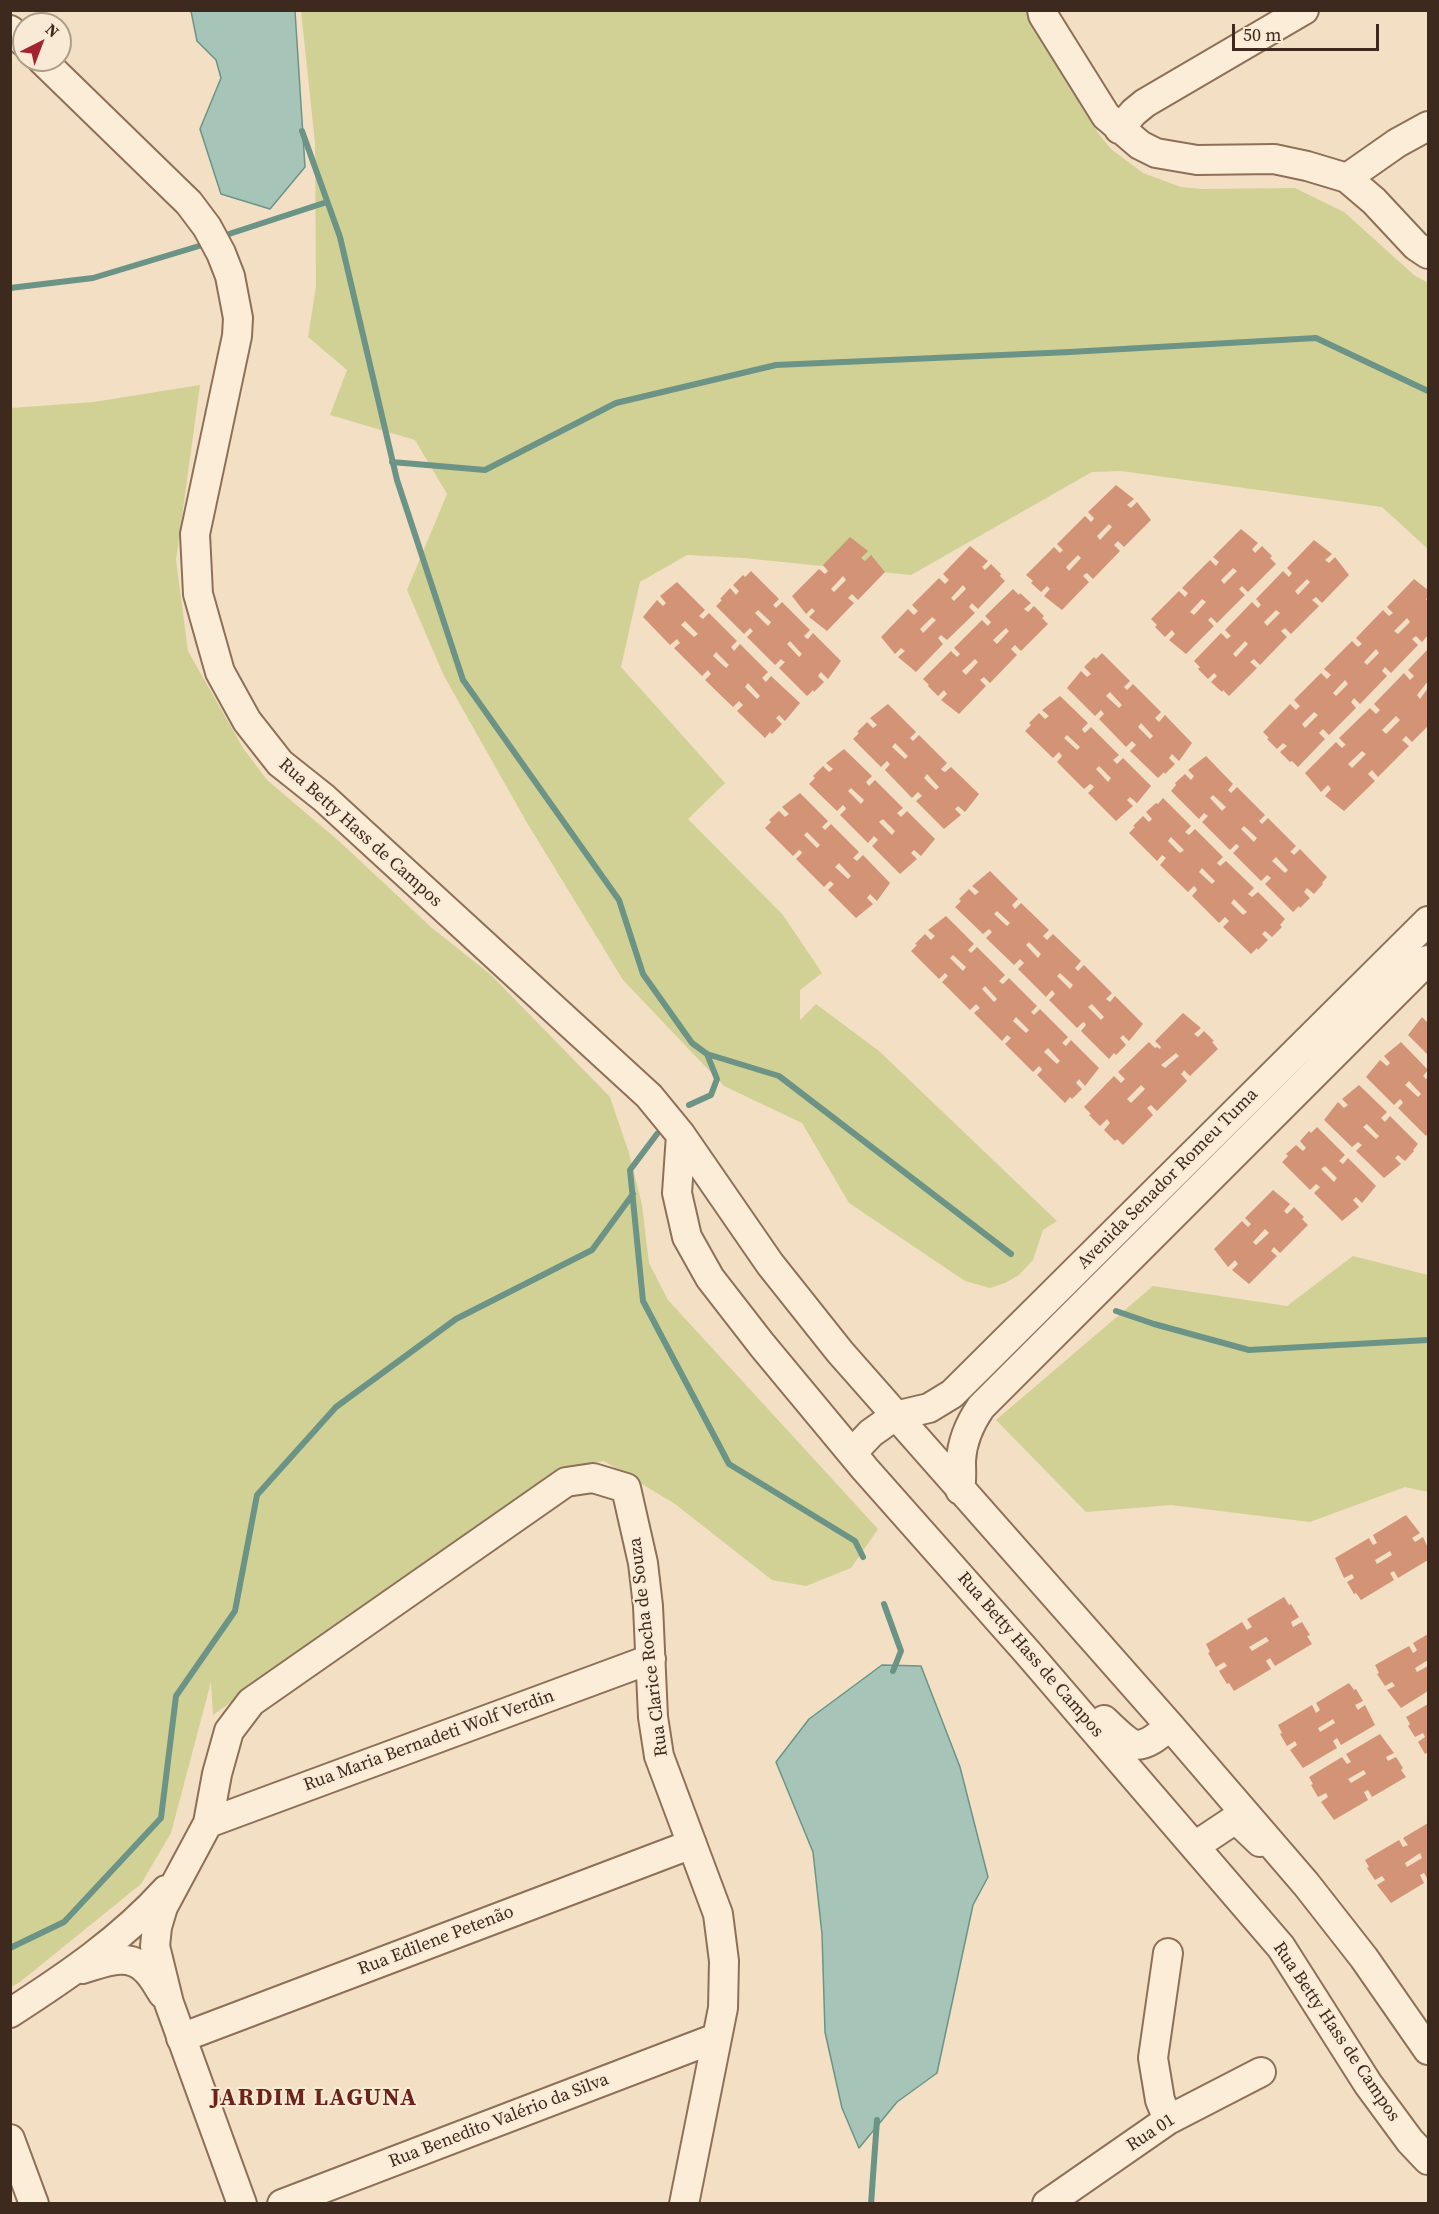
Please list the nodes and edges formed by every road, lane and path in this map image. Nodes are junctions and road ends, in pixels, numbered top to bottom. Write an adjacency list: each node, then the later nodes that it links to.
1 (1042, 10): 5 (street)
2 (1304, 10): 5 (street)
3 (54, 72): 10 (street, Rua Betty Hass de Campos)
4 (1428, 126): 6 (street)
5 (1119, 129): 6 (street)
6 (1347, 178): 7 (street)
7 (1428, 254)
8 (1428, 921): 11 (street, Avenida Senador Romeu Tuma)
9 (1428, 960): 13 (street, Avenida Senador Romeu Tuma)
10 (681, 1135): 11 (street, Rua Betty Hass de Campos); 12 (street, Rua Betty Hass de Campos)
11 (895, 1416): 12 (street); 13 (street, Rua Betty Hass de Campos)
12 (852, 1453): 14 (street, Rua Betty Hass de Campos)
13 (960, 1490): 16 (street, Rua Betty Hass de Campos)
14 (1028, 1653): 16 (street); 19 (street, Rua Betty Hass de Campos)
15 (651, 1659): 17 (street, Rua Maria Bernadeti Wolf Verdin); 17 (street, Rua Clarice Rocha de Souza); 18 (street, Rua Clarice Rocha de Souza)
16 (1170, 1726): 21 (street, Rua Betty Hass de Campos)
17 (208, 1823): 20 (street, Rua Clarice Rocha de Souza)
18 (692, 1844): 26 (street, Rua Edilene Petenão); 27 (street, Rua Clarice Rocha de Souza)
19 (1195, 1846): 21 (street); 32 (street, Rua Betty Hass de Campos)
20 (185, 1869): 23 (street, Rua Clarice Rocha de Souza); 24 (street, Rua Clarice Rocha de Souza)
21 (1306, 1884): 28 (street, Rua Betty Hass de Campos)
22 (1168, 1953): 30 (street)
23 (74, 1972): 24 (street, Rua Clarice Rocha de Souza); 25 (street, Rua Clarice Rocha de Souza)
24 (169, 2003): 26 (street)
25 (10, 2013)
26 (180, 2038): 34 (street)
27 (716, 2038): 35 (street, Rua Benedito Valério da Silva); 36 (street, Rua Clarice Rocha de Souza)
28 (1428, 2050)
29 (1261, 2072): 30 (street, Rua 01)
30 (1168, 2120): 37 (street, Rua 01)
31 (10, 2139): 33 (street)
32 (1428, 2160)
33 (34, 2204)
34 (242, 2204)
35 (282, 2204)
36 (684, 2204)
37 (1047, 2204)

